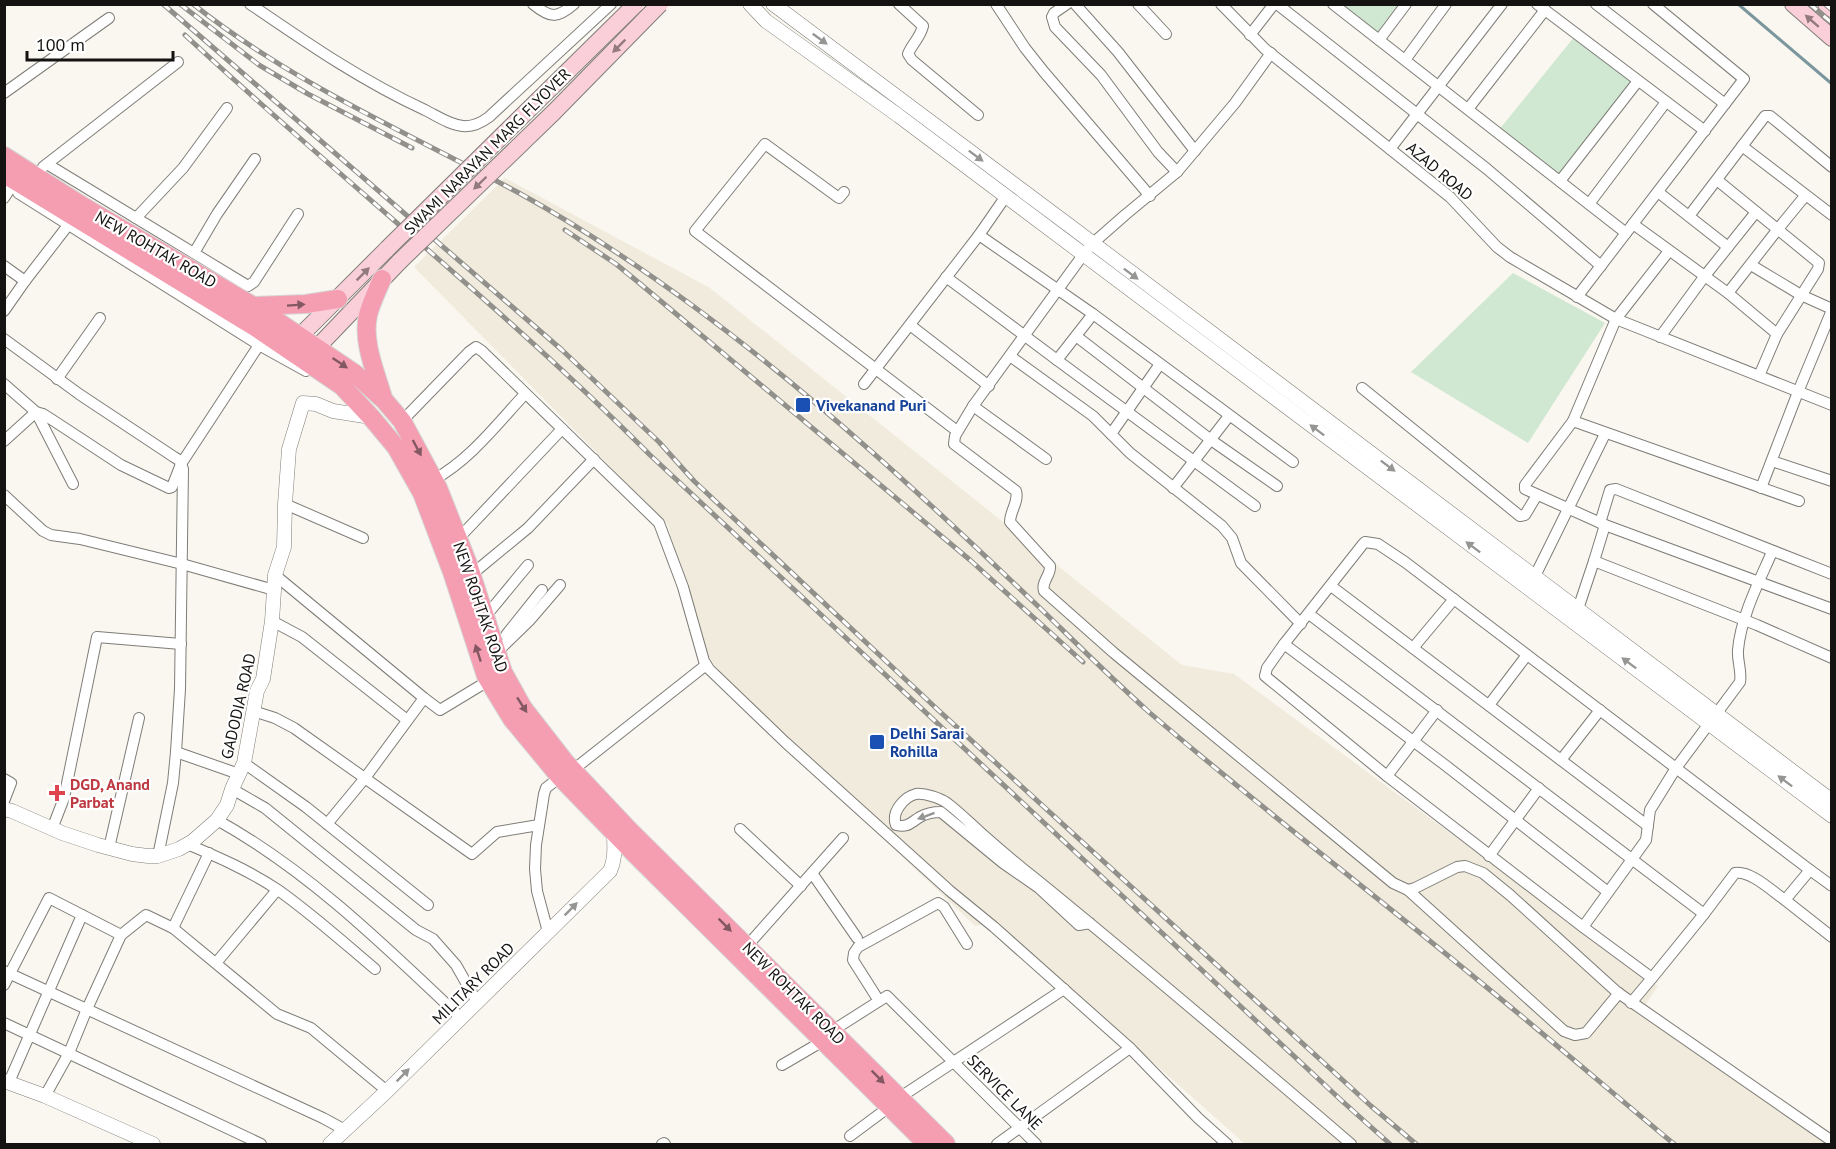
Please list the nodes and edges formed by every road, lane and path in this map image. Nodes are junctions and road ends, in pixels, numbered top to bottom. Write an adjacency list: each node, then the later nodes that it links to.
1 (250, 4): 4 (street)
2 (533, 4): 3 (street)
3 (574, 4)
4 (611, 4)
5 (636, 4): 73 (main road, SWAMI NARAYAN MARG FLYOVER, bridge)
6 (660, 4): 73 (main road, SWAMI NARAYAN MARG FLYOVER, one-way to 73, bridge)
7 (750, 4): 57 (street)
8 (899, 4): 41 (street)
9 (996, 4): 56 (street)
10 (1066, 4): 50 (street)
11 (1075, 4): 46 (street)
12 (1138, 4): 27 (street)
13 (1221, 4): 28 (street, AZAD ROAD)
14 (1276, 4): 28 (street); 42 (street)
15 (1333, 4): 30 (street)
16 (1406, 4): 30 (street)
17 (1446, 4): 32 (street)
18 (1502, 4): 35 (street)
19 (1596, 4): 38 (street)
20 (1653, 4): 38 (street)
21 (1793, 4): 29 (main road, one-way to 21)
22 (1827, 4): 25 (main road)
23 (781, 7): 70 (street, one-way to 70)
24 (1541, 7): 34 (street); 40 (street)
25 (1832, 9)
26 (109, 18): 36 (street)
27 (1166, 34)
28 (1251, 35): 31 (street, AZAD ROAD)
29 (1832, 38)
30 (1379, 40): 32 (street)
31 (1271, 54): 45 (street, AZAD ROAD); 46 (street)
32 (1404, 60): 35 (street)
33 (178, 62): 51 (street)
34 (1638, 81): 37 (street); 53 (street)
35 (1438, 87): 40 (street); 42 (street)
36 (4, 93)
37 (1666, 102): 43 (street); 59 (street)
38 (1725, 104): 43 (street)
39 (227, 108): 64 (street)
40 (1468, 110): 53 (street)
41 (978, 115)
42 (1416, 115): 45 (street); 76 (street)
43 (1706, 131): 55 (street)
44 (1742, 146): 49 (street); 52 (street); 58 (street)
45 (1390, 149): 84 (street, AZAD ROAD)
46 (1195, 151): 50 (street)
47 (4, 156): 51 (main road, NEW ROHTAK ROAD)
48 (255, 159): 72 (street)
49 (1832, 167)
50 (1177, 172): 56 (street)
51 (20, 178): 64 (street); 65 (street); 86 (main road, NEW ROHTAK ROAD); 98 (main road, NEW ROHTAK ROAD)
52 (1717, 180): 60 (street); 63 (street)
53 (1560, 181): 59 (street)
54 (844, 192): 104 (street)
55 (1658, 192): 63 (street); 66 (street)
56 (1150, 195): 70 (street)
57 (1006, 196): 68 (street); 70 (street)
58 (1805, 196): 62 (street); 67 (street)
59 (1589, 204): 66 (street)
60 (1756, 212): 67 (street); 69 (street)
61 (298, 214): 72 (street)
62 (1832, 215)
63 (1689, 216): 69 (street)
64 (136, 218): 72 (street)
65 (69, 224): 80 (street); 99 (street)
66 (1630, 229): 71 (street); 76 (street)
67 (1778, 229): 74 (street); 83 (street)
68 (979, 235): 77 (street); 81 (street)
69 (1728, 247): 78 (street)
70 (1088, 250): 81 (street); 157 (street, one-way to 157); 185 (street, one-way to 70)
71 (1669, 251): 78 (street); 91 (street)
72 (194, 254)
73 (394, 255): 79 (main road, SWAMI NARAYAN MARG FLYOVER); 85 (main road, SWAMI NARAYAN MARG FLYOVER, one-way to 73)
74 (1751, 265): 82 (street); 83 (street)
75 (4, 266): 80 (street)
76 (1601, 266): 84 (street)
77 (946, 277): 92 (street); 94 (street)
78 (1704, 277): 82 (street); 96 (street)
79 (382, 279): 100 (main road, SWAMI NARAYAN MARG FLYOVER); 114 (main road)
80 (25, 281): 88 (street)
81 (1058, 290): 89 (street); 94 (street)
82 (1728, 293): 93 (street)
83 (1802, 295): 87 (street); 93 (street)
84 (1577, 297): 91 (street, AZAD ROAD)
85 (338, 299): 86 (main road, one-way to 85); 98 (main road, SWAMI NARAYAN MARG FLYOVER)
86 (254, 306): 98 (main road, NEW ROHTAK ROAD)
87 (1832, 310): 112 (street)
88 (4, 311)
89 (1093, 314): 95 (street); 103 (street)
90 (100, 318): 106 (street)
91 (1616, 319): 96 (street, AZAD ROAD); 122 (street)
92 (910, 325): 104 (street); 109 (street)
93 (1777, 334): 105 (street)
94 (1024, 336): 101 (street); 102 (street)
95 (1076, 336): 102 (street); 110 (street)
96 (1660, 337): 105 (street, AZAD ROAD)
97 (4, 339): 106 (street)
98 (293, 343): 100 (main road, NEW ROHTAK ROAD)
99 (259, 345): 120 (street); 134 (street)
100 (311, 354): 114 (main road, NEW ROHTAK ROAD, one-way to 114); 120 (main road, NEW ROHTAK ROAD)
101 (1010, 356): 109 (street); 125 (street)
102 (1057, 360): 117 (street)
103 (1160, 364): 110 (street); 119 (street)
104 (876, 370): 108 (street); 124 (street)
105 (1758, 376): 112 (street, AZAD ROAD)
106 (57, 379): 134 (street)
107 (4, 384): 118 (street)
108 (864, 384)
109 (989, 386): 116 (street)
110 (1142, 387): 117 (street); 127 (street)
111 (1362, 388): 142 (street)
112 (1798, 392): 115 (street, AZAD ROAD); 132 (street)
113 (525, 394): 121 (street); 123 (street); 135 (street)
114 (384, 400): 121 (main road, NEW ROHTAK ROAD)
115 (1832, 405)
116 (974, 406): 124 (street); 130 (street)
117 (1126, 411): 125 (street); 131 (street)
118 (36, 412): 128 (street); 134 (street); 137 (street)
119 (1229, 416): 127 (street); 133 (street)
120 (368, 417): 144 (street, GADODIA ROAD); 178 (main road, NEW ROHTAK ROAD, one-way to 120)
121 (402, 421): 135 (main road, NEW ROHTAK ROAD, one-way to 135)
122 (1573, 421): 126 (street); 142 (street)
123 (562, 429): 129 (street); 149 (street)
124 (957, 431): 222 (street)
125 (1111, 434): 139 (street)
126 (1605, 434): 140 (street); 146 (street)
127 (1211, 440): 131 (street); 138 (street)
128 (4, 441)
129 (594, 459): 156 (street); 177 (street)
130 (1047, 459)
131 (1195, 461): 139 (street); 145 (street)
132 (1772, 461): 136 (street); 140 (street)
133 (1293, 462)
134 (181, 464): 152 (street)
135 (434, 480): 149 (main road, NEW ROHTAK ROAD)
136 (1832, 481)
137 (74, 484)
138 (1277, 486)
139 (1173, 488): 170 (street)
140 (1761, 488): 143 (street)
141 (4, 495): 152 (street)
142 (1537, 495): 146 (street)
143 (1799, 501)
144 (285, 504): 148 (street); 155 (street, GADODIA ROAD)
145 (1255, 506)
146 (1568, 509): 147 (street); 157 (street)
147 (1602, 524): 150 (street); 151 (street); 158 (street)
148 (363, 538)
149 (458, 539): 156 (main road, NEW ROHTAK ROAD)
150 (1772, 552): 154 (street); 158 (street)
151 (1594, 561): 164 (street); 169 (street)
152 (182, 564): 161 (street); 171 (street)
153 (528, 565): 167 (street)
154 (1832, 574)
155 (275, 575): 161 (street, GADODIA ROAD); 179 (street)
156 (471, 575): 167 (main road, NEW ROHTAK ROAD)
157 (1535, 576): 164 (street)
158 (1759, 582): 165 (street); 169 (street)
159 (560, 585): 174 (street)
160 (1331, 585): 163 (street); 166 (street); 173 (street)
161 (274, 590): 168 (street, GADODIA ROAD)
162 (542, 590): 174 (street)
163 (1454, 599): 173 (street); 175 (street)
164 (1578, 609): 185 (street)
165 (1832, 609)
166 (1310, 614): 170 (street); 181 (street)
167 (485, 617): 174 (main road, NEW ROHTAK ROAD)
168 (272, 621): 183 (street, GADODIA ROAD); 186 (street)
169 (1744, 621): 176 (street); 185 (street)
170 (1301, 624): 172 (street)
171 (181, 644): 188 (street); 207 (street)
172 (1284, 644): 187 (street); 193 (street)
173 (1413, 648): 180 (street)
174 (496, 651): 192 (main road, NEW ROHTAK ROAD, one-way to 192)
175 (1527, 655): 180 (street); 182 (street)
176 (1832, 658)
177 (706, 665): 192 (street); 242 (street)
178 (489, 681): 179 (street); 192 (main road, NEW ROHTAK ROAD)
179 (424, 698): 186 (street)
180 (1488, 705): 189 (street)
181 (1437, 710): 187 (street); 196 (street)
182 (1600, 710): 189 (street); 191 (street)
183 (253, 711): 190 (street, GADODIA ROAD); 194 (street)
184 (139, 718): 212 (street)
185 (1712, 718): 191 (street); 199 (street); 201 (street, one-way to 185)
186 (407, 720): 194 (street)
187 (1414, 742): 193 (street); 203 (street)
188 (176, 752): 190 (street); 214 (street)
189 (1562, 760): 206 (street)
190 (242, 768): 197 (street, GADODIA ROAD); 204 (street)
191 (1676, 768): 206 (street); 217 (street)
192 (567, 773): 205 (street); 209 (main road, NEW ROHTAK ROAD); 236 (main road, NEW ROHTAK ROAD, one-way to 236)
193 (1387, 776): 215 (street)
194 (365, 778): 204 (street); 205 (street)
195 (4, 779): 198 (street)
196 (1539, 788): 203 (street); 216 (street)
197 (232, 789): 202 (street, GADODIA ROAD); 246 (street)
198 (4, 801)
199 (1832, 801)
200 (4, 809): 207 (street, GADODIA ROAD)
201 (1832, 816)
202 (217, 820): 211 (street, GADODIA ROAD); 249 (street)
203 (1514, 821): 215 (street); 223 (street)
204 (327, 824): 225 (street)
205 (539, 825): 231 (street)
206 (1648, 826): 216 (street)
207 (52, 829): 212 (street, GADODIA ROAD)
208 (740, 829): 219 (street)
209 (614, 832): 231 (street, MILITARY ROAD, one-way to 209); 252 (main road, NEW ROHTAK ROAD)
210 (843, 838): 218 (street)
211 (187, 844): 213 (street); 214 (street, GADODIA ROAD)
212 (109, 848): 214 (street, GADODIA ROAD)
213 (209, 853): 221 (street); 230 (street)
214 (158, 856)
215 (1489, 856): 229 (street)
216 (1632, 858): 223 (street); 226 (street)
217 (1810, 870): 220 (street); 224 (street)
218 (812, 873): 219 (street); 234 (street)
219 (801, 886): 236 (street)
220 (1832, 886)
221 (277, 890): 237 (street); 238 (street)
222 (1408, 890): 244 (street); 244 (street)
223 (1608, 892): 229 (street)
224 (1785, 900): 226 (street); 233 (street)
225 (428, 905)
226 (1704, 914): 240 (street)
227 (82, 915): 232 (street); 239 (street); 243 (street)
228 (1090, 923): 228 (street, one-way to 228); 273 (street)
229 (1583, 927): 240 (street)
230 (173, 928): 232 (street); 237 (street)
231 (548, 932): 246 (street, MILITARY ROAD)
232 (121, 935): 248 (street)
233 (1832, 937)
234 (857, 938)
235 (967, 944): 245 (street)
236 (747, 946): 252 (main road, NEW ROHTAK ROAD)
237 (216, 963): 258 (street)
238 (375, 969)
239 (7, 973): 241 (street); 243 (street)
240 (1652, 978): 247 (street)
241 (4, 985)
242 (1064, 989): 253 (street); 255 (street)
243 (48, 992): 248 (street); 251 (street)
244 (1619, 993): 247 (street)
245 (879, 1001): 252 (street); 255 (street, SERVICE LANE)
246 (477, 1002): 249 (street, MILITARY ROAD)
247 (1631, 1003): 264 (street)
248 (87, 1009): 254 (street); 262 (street)
249 (461, 1018): 258 (street, MILITARY ROAD, one-way to 249)
250 (4, 1023): 251 (street)
251 (28, 1034): 254 (street); 257 (street)
252 (828, 1036): 256 (street); 260 (main road, NEW ROHTAK ROAD)
253 (1130, 1048): 261 (street); 272 (street)
254 (69, 1053): 259 (street); 266 (street)
255 (952, 1061): 260 (street); 261 (street, SERVICE LANE)
256 (782, 1065)
257 (7, 1082): 259 (street)
258 (387, 1091): 262 (street, MILITARY ROAD)
259 (45, 1096): 265 (street)
260 (894, 1102): 263 (street); 268 (main road, NEW ROHTAK ROAD); 269 (main road, NEW ROHTAK ROAD)
261 (1019, 1128): 270 (street); 271 (street, SERVICE LANE)
262 (345, 1130): 267 (street, MILITARY ROAD)
263 (850, 1136)
264 (1832, 1141)
265 (153, 1144)
266 (261, 1144)
267 (330, 1144)
268 (927, 1144)
269 (946, 1144)
270 (997, 1144)
271 (1036, 1144)
272 (1227, 1144)
273 (1351, 1144)

